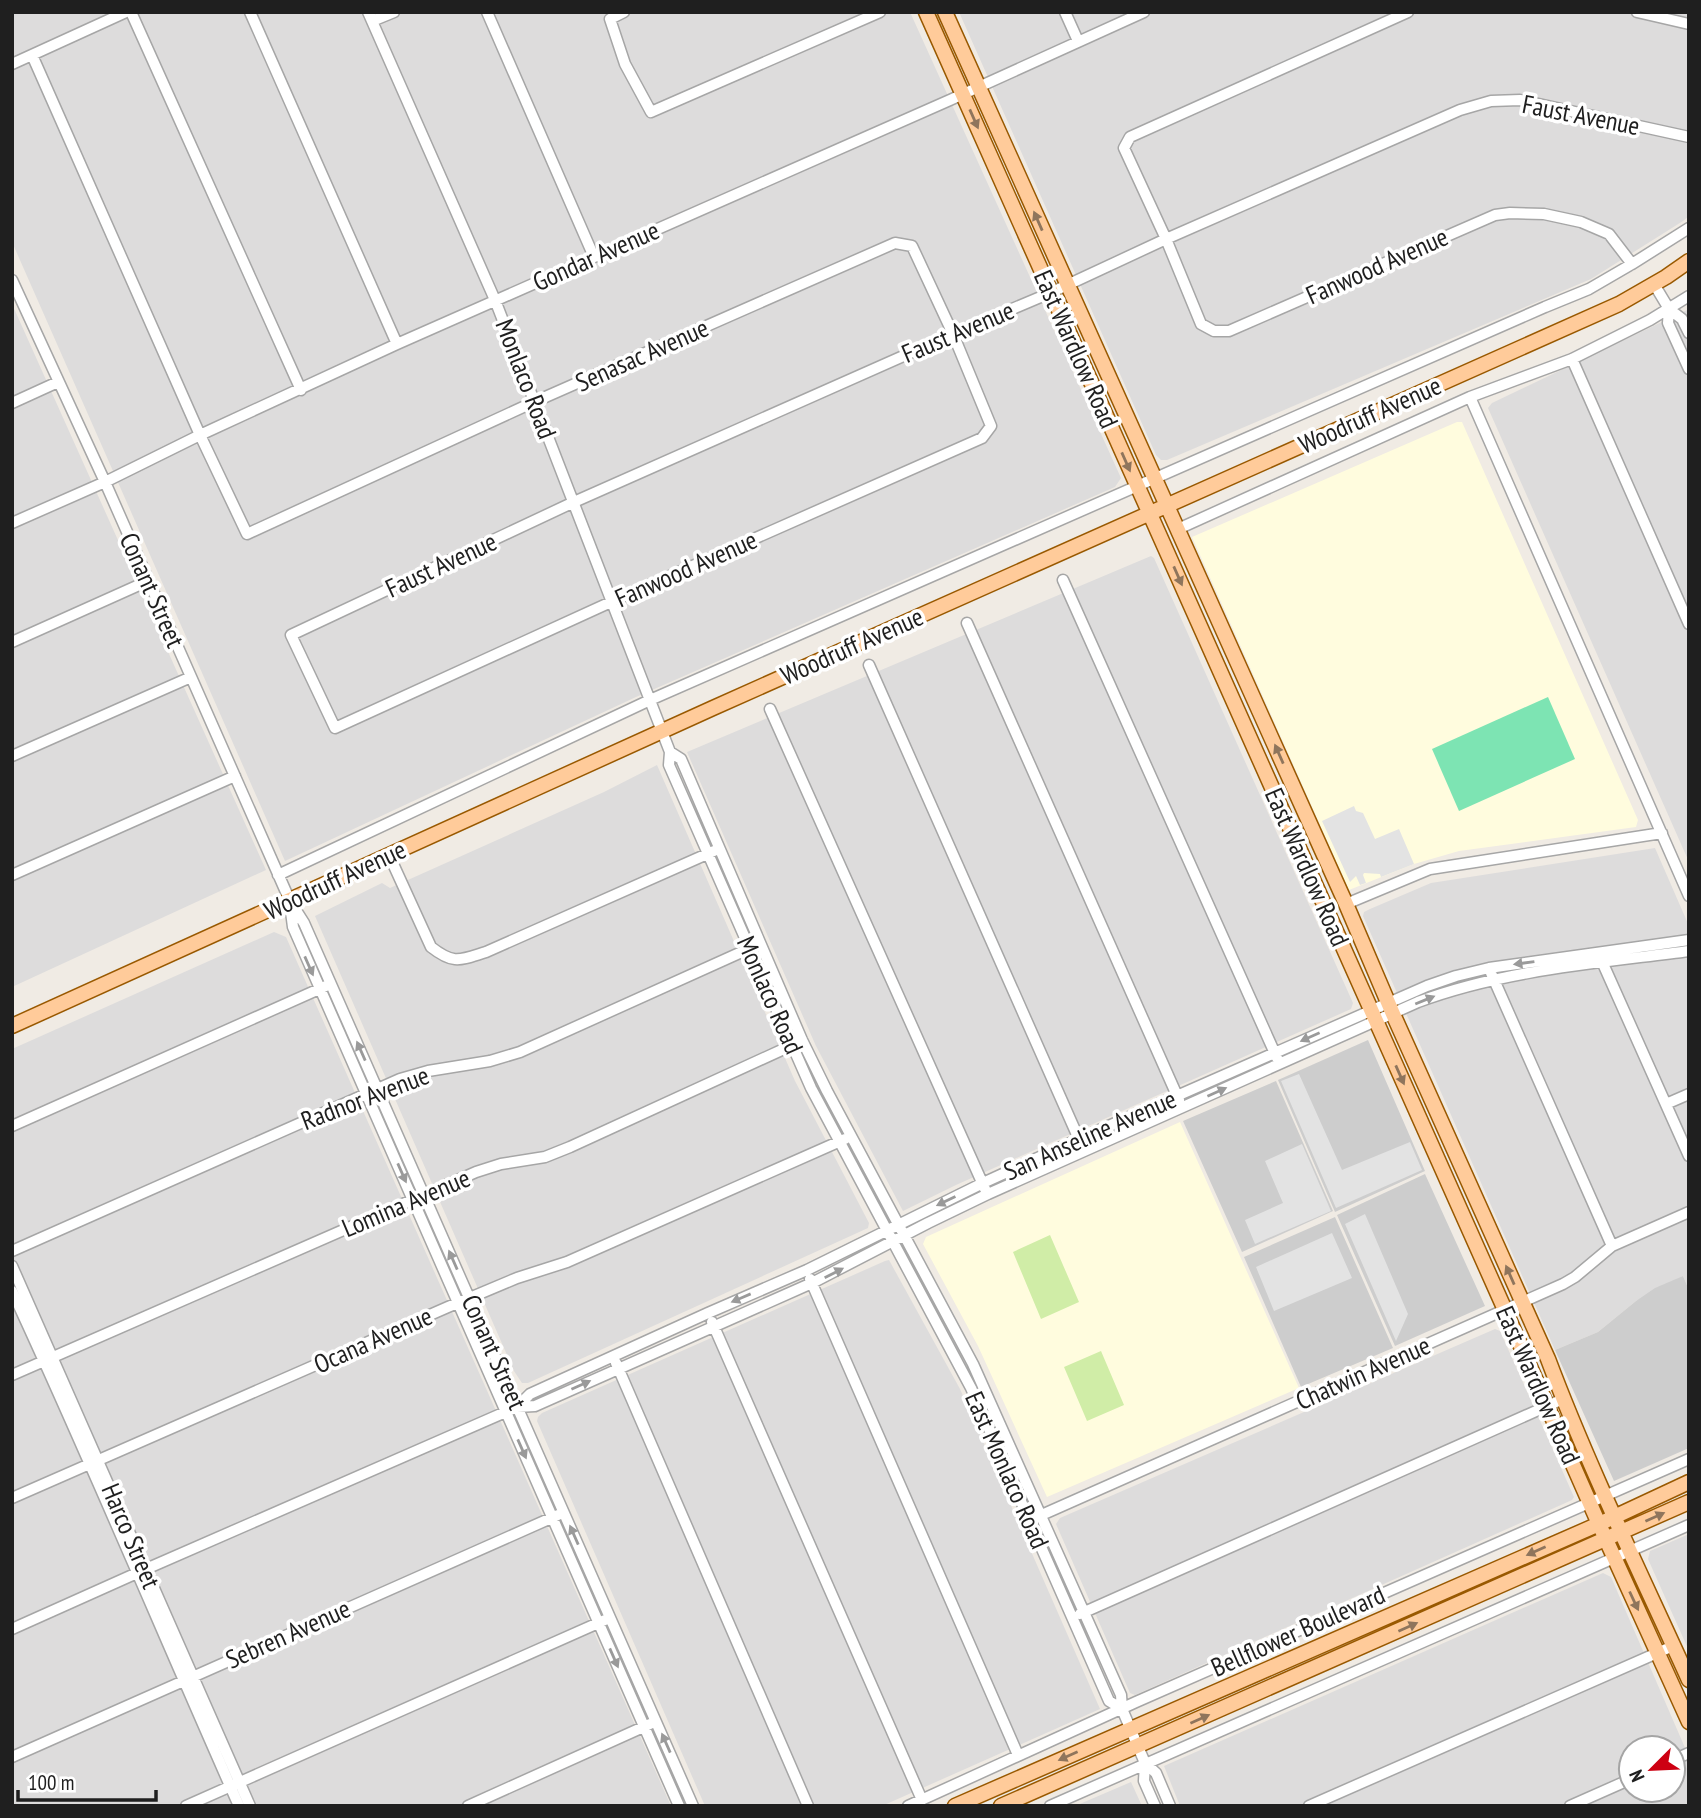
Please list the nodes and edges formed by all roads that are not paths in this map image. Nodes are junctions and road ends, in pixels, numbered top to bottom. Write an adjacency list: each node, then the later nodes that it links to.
1 (128, 12): 16 (street); 39 (street)
2 (250, 12): 35 (street)
3 (394, 12): 13 (street)
4 (487, 12): 23 (street)
5 (624, 12): 6 (street)
6 (880, 12)
7 (926, 12): 19 (main road, East Wardlow Road)
8 (945, 12): 18 (main road, East Wardlow Road)
9 (1065, 12): 15 (street)
10 (1144, 12): 15 (street, Gondar Avenue)
11 (1408, 12): 22 (street)
12 (1637, 12): 14 (street)
13 (370, 17): 31 (street, Monlaco Road)
14 (1689, 24)
15 (1078, 41): 18 (street, Gondar Avenue)
16 (32, 55): 17 (street); 43 (street)
17 (12, 64)
18 (978, 87): 19 (street, Gondar Avenue); 28 (main road, East Wardlow Road, one-way to 18)
19 (963, 94): 23 (street, Gondar Avenue); 29 (main road, East Wardlow Road, one-way to 29)
20 (1689, 137): 22 (street, Faust Avenue)
21 (1689, 228): 25 (street, Woodruff Avenue)
22 (1166, 239): 25 (street, Fanwood Avenue); 28 (street, Faust Avenue)
23 (594, 257): 31 (street, Gondar Avenue)
24 (1689, 261): 27 (main road, Woodruff Avenue)
25 (1632, 264): 44 (street, Woodruff Avenue)
26 (13, 282): 38 (street, Conant Street)
27 (1654, 284): 32 (street); 48 (main road, Woodruff Avenue)
28 (1067, 285): 29 (street, Faust Avenue); 44 (main road, East Wardlow Road)
29 (1050, 293): 34 (street, Faust Avenue); 46 (main road, East Wardlow Road, one-way to 46)
30 (1689, 296): 32 (street, Woodruff Avenue)
31 (495, 300): 35 (street, Gondar Avenue); 42 (street, Monlaco Road)
32 (1669, 309): 33 (street); 36 (street, Woodruff Avenue); 37 (street)
33 (1689, 333)
34 (953, 334): 42 (street, Senasac Avenue); 47 (street, Faust Avenue); 54 (street, Fanwood Avenue)
35 (397, 344): 39 (street, Gondar Avenue)
36 (1572, 359): 40 (street, Woodruff Avenue); 56 (street)
37 (1689, 369)
38 (58, 382): 41 (street); 45 (street, Conant Street)
39 (300, 390): 43 (street, Gondar Avenue)
40 (1470, 397): 51 (street, Woodruff Avenue); 67 (street)
41 (12, 402)
42 (534, 402): 43 (street, Senasac Avenue); 47 (street, Monlaco Road)
43 (200, 435): 45 (street, Gondar Avenue)
44 (1154, 478): 46 (street, Woodruff Avenue); 48 (main road, East Wardlow Road)
45 (105, 482): 50 (street, Gondar Avenue); 53 (street, Conant Street)
46 (1137, 486): 49 (main road, East Wardlow Road); 61 (street, Woodruff Avenue)
47 (574, 502): 54 (street, Monlaco Road); 60 (street, Faust Avenue)
48 (1167, 506): 49 (main road, Woodruff Avenue); 51 (main road, East Wardlow Road)
49 (1150, 514): 63 (main road, Woodruff Avenue); 85 (main road, East Wardlow Road, one-way to 85)
50 (12, 523)
51 (1178, 529): 75 (main road, East Wardlow Road, one-way to 51)
52 (1063, 580): 89 (street)
53 (148, 581): 57 (street); 59 (street, Conant Street)
54 (611, 602): 60 (street, Fanwood Avenue); 61 (street, Monlaco Road)
55 (967, 623): 93 (street)
56 (1689, 624)
57 (12, 642)
58 (869, 665): 100 (street)
59 (191, 677): 65 (street); 66 (street, Conant Street)
60 (312, 680)
61 (650, 700): 63 (street, Monlaco Road); 72 (street, Woodruff Avenue)
62 (770, 709): 104 (street)
63 (661, 733): 64 (street, Monlaco Road); 70 (main road, Woodruff Avenue)
64 (670, 752): 68 (street, Monlaco Road); 69 (street, Monlaco Road)
65 (12, 756)
66 (235, 776): 71 (street); 72 (street, Conant Street)
67 (1662, 833): 73 (street); 75 (street)
68 (720, 849): 69 (street); 77 (street, Monlaco Road)
69 (708, 854): 70 (street); 78 (street, Monlaco Road)
70 (388, 855): 74 (main road, Woodruff Avenue)
71 (12, 875)
72 (278, 875): 74 (street, Conant Street)
73 (1689, 897)
74 (290, 901): 82 (street, Conant Street); 83 (street, Conant Street, one-way to 83); 86 (main road, Woodruff Avenue)
75 (1346, 904): 84 (main road, East Wardlow Road)
76 (1689, 940): 80 (street, San Anseline Avenue)
77 (761, 944): 78 (street, Radnor Avenue); 87 (street, Monlaco Road)
78 (750, 949): 88 (street, Monlaco Road); 90 (street, Radnor Avenue)
79 (1689, 951): 80 (street, San Anseline Avenue)
80 (1601, 958): 81 (street, San Anseline Avenue); 94 (street)
81 (1491, 974): 84 (street, San Anseline Avenue); 113 (street)
82 (331, 984): 83 (street); 90 (street, Conant Street, one-way to 82)
83 (320, 989): 91 (street, Conant Street); 98 (street)
84 (1391, 1008): 85 (street, San Anseline Avenue); 96 (main road, East Wardlow Road)
85 (1373, 1016): 89 (street, San Anseline Avenue); 97 (main road, East Wardlow Road, one-way to 97)
86 (13, 1025)
87 (802, 1040): 88 (street, Lomina Avenue); 99 (street, Monlaco Road)
88 (792, 1045): 101 (street, Monlaco Road); 106 (street, Lomina Avenue)
89 (1277, 1059): 93 (street, San Anseline Avenue); 95 (street, San Anseline Avenue, one-way to 89)
90 (377, 1089): 91 (street, Radnor Avenue); 106 (street, Conant Street)
91 (366, 1094): 106 (street, Conant Street, one-way to 106); 114 (street, Radnor Avenue)
92 (1689, 1094): 94 (street)
93 (1177, 1096): 95 (street); 100 (street, San Anseline Avenue)
94 (1666, 1104): 103 (street)
95 (1182, 1108): 102 (street, San Anseline Avenue)
96 (1436, 1111): 97 (main road); 107 (main road, East Wardlow Road)
97 (1419, 1119): 109 (main road, East Wardlow Road)
98 (12, 1126)
99 (850, 1136): 101 (street, Ocana Avenue); 110 (street, Monlaco Road)
100 (1079, 1139): 102 (street); 104 (street, San Anseline Avenue)
101 (839, 1142): 112 (street, Monlaco Road); 119 (street, Ocana Avenue)
102 (1084, 1150): 105 (street, San Anseline Avenue)
103 (1689, 1156)
104 (982, 1183): 105 (street); 110 (street, San Anseline Avenue, one-way to 110)
105 (988, 1194): 111 (street, San Anseline Avenue)
106 (419, 1197): 119 (street, Conant Street, one-way to 106); 121 (street, Conant Street); 126 (street, Lomina Avenue)
107 (1479, 1207): 109 (main road); 120 (main road, East Wardlow Road, one-way to 107)
108 (1689, 1212): 113 (street, Chatwin Avenue)
109 (1462, 1214): 122 (main road, East Wardlow Road)
110 (898, 1225): 111 (street, East Monlaco Road); 112 (street, San Anseline Avenue)
111 (904, 1236): 112 (street, San Anseline Avenue); 141 (street, East Monlaco Road)
112 (890, 1237): 116 (street, San Anseline Avenue); 117 (street, San Anseline Avenue, one-way to 112); 144 (street, East Monlaco Road)
113 (1612, 1246): 120 (street, Chatwin Avenue)
114 (12, 1251)
115 (12, 1266): 126 (street, Harco Street)
116 (807, 1270): 117 (street); 123 (street, San Anseline Avenue, one-way to 123)
117 (812, 1283): 124 (street, San Anseline Avenue); 167 (street)
118 (12, 1291): 126 (street, Harco Street)
119 (470, 1298): 121 (street, Ocana Avenue); 131 (street, Conant Street)
120 (1522, 1302): 122 (street, Chatwin Avenue); 129 (main road, East Wardlow Road)
121 (458, 1303): 132 (street, Conant Street); 134 (street, Ocana Avenue)
122 (1505, 1310): 130 (main road, East Wardlow Road); 141 (street, Chatwin Avenue)
123 (708, 1313): 124 (street); 125 (street, San Anseline Avenue)
124 (714, 1327): 127 (street, San Anseline Avenue); 172 (street)
125 (613, 1357): 127 (street); 131 (street, San Anseline Avenue)
126 (49, 1359): 128 (street, Lomina Avenue); 134 (street, Harco Street)
127 (619, 1369): 131 (street, San Anseline Avenue, one-way to 127); 179 (street)
128 (12, 1375)
129 (1563, 1399): 130 (street); 136 (main road, East Wardlow Road)
130 (1548, 1406): 138 (main road, East Wardlow Road); 152 (street)
131 (517, 1407): 132 (street, San Anseline Avenue); 140 (street, Conant Street)
132 (506, 1412): 143 (street, Conant Street, one-way to 143); 151 (street, San Anseline Avenue)
133 (1689, 1459): 136 (street, Bellflower Boulevard)
134 (94, 1462): 137 (street, Ocana Avenue); 151 (street, Harco Street)
135 (1689, 1482): 142 (main road, Bellflower Boulevard)
136 (1605, 1495): 138 (street, Bellflower Boulevard); 142 (main road, East Wardlow Road)
137 (12, 1498)
138 (1590, 1502): 145 (main road, East Wardlow Road); 161 (street, Bellflower Boulevard)
139 (1689, 1502): 147 (main road, Bellflower Boulevard, one-way to 139)
140 (564, 1512): 143 (street, Sebren Avenue); 153 (street, Conant Street, one-way to 140)
141 (1041, 1515): 144 (street, Chatwin Avenue); 152 (street, East Monlaco Road)
142 (1615, 1516): 145 (main road, Bellflower Boulevard); 147 (main road, East Wardlow Road)
143 (552, 1517): 155 (street, Conant Street); 159 (street, Sebren Avenue)
144 (1030, 1520): 154 (street, East Monlaco Road)
145 (1599, 1524): 148 (main road, East Wardlow Road); 165 (main road, Bellflower Boulevard, one-way to 165)
146 (1689, 1525): 149 (street)
147 (1622, 1532): 148 (main road, Bellflower Boulevard); 149 (main road, East Wardlow Road)
148 (1606, 1539): 150 (main road, East Wardlow Road); 166 (main road, Bellflower Boulevard, one-way to 148)
149 (1631, 1551): 150 (street); 157 (main road, East Wardlow Road)
150 (1615, 1559): 158 (main road, East Wardlow Road, one-way to 158); 169 (street)
151 (141, 1571): 156 (street, San Anseline Avenue); 159 (street, Harco Street)
152 (1084, 1612): 154 (street); 161 (street, East Monlaco Road)
153 (610, 1618): 155 (street); 162 (street, Conant Street)
154 (1072, 1618): 161 (street, East Monlaco Road)
155 (599, 1623): 164 (street, Conant Street, one-way to 164); 170 (street)
156 (12, 1629)
157 (1674, 1646): 158 (street); 160 (main road, East Wardlow Road)
158 (1658, 1653): 163 (main road, East Wardlow Road); 186 (street)
159 (188, 1679): 168 (street, Sebren Avenue); 170 (street, Harco Street)
160 (1689, 1680)
161 (1122, 1709): 165 (street, East Monlaco Road); 167 (street, Bellflower Boulevard)
162 (656, 1721): 164 (street); 178 (street, Conant Street, one-way to 162)
163 (1689, 1722)
164 (644, 1727): 176 (street); 177 (street, Conant Street)
165 (1130, 1729): 166 (street, East Monlaco Road); 181 (main road, Bellflower Boulevard, one-way to 181)
166 (1138, 1746): 169 (street, East Monlaco Road); 182 (main road, Bellflower Boulevard)
167 (1018, 1755): 172 (street, Bellflower Boulevard)
168 (12, 1757)
169 (1145, 1763): 183 (street); 184 (street); 185 (street, East Monlaco Road)
170 (235, 1784): 173 (street); 174 (street, Harco Street); 175 (street, Harco Street)
171 (1617, 1785): 187 (street)
172 (922, 1800): 180 (street, Bellflower Boulevard)
173 (187, 1806)
174 (239, 1806)
175 (250, 1806)
176 (468, 1806)
177 (679, 1806)
178 (693, 1806)
179 (808, 1806)
180 (908, 1806)
181 (955, 1806)
182 (1001, 1806)
183 (1050, 1806)
184 (1155, 1806)
185 (1170, 1806)
186 (1309, 1806)
187 (1570, 1806)

